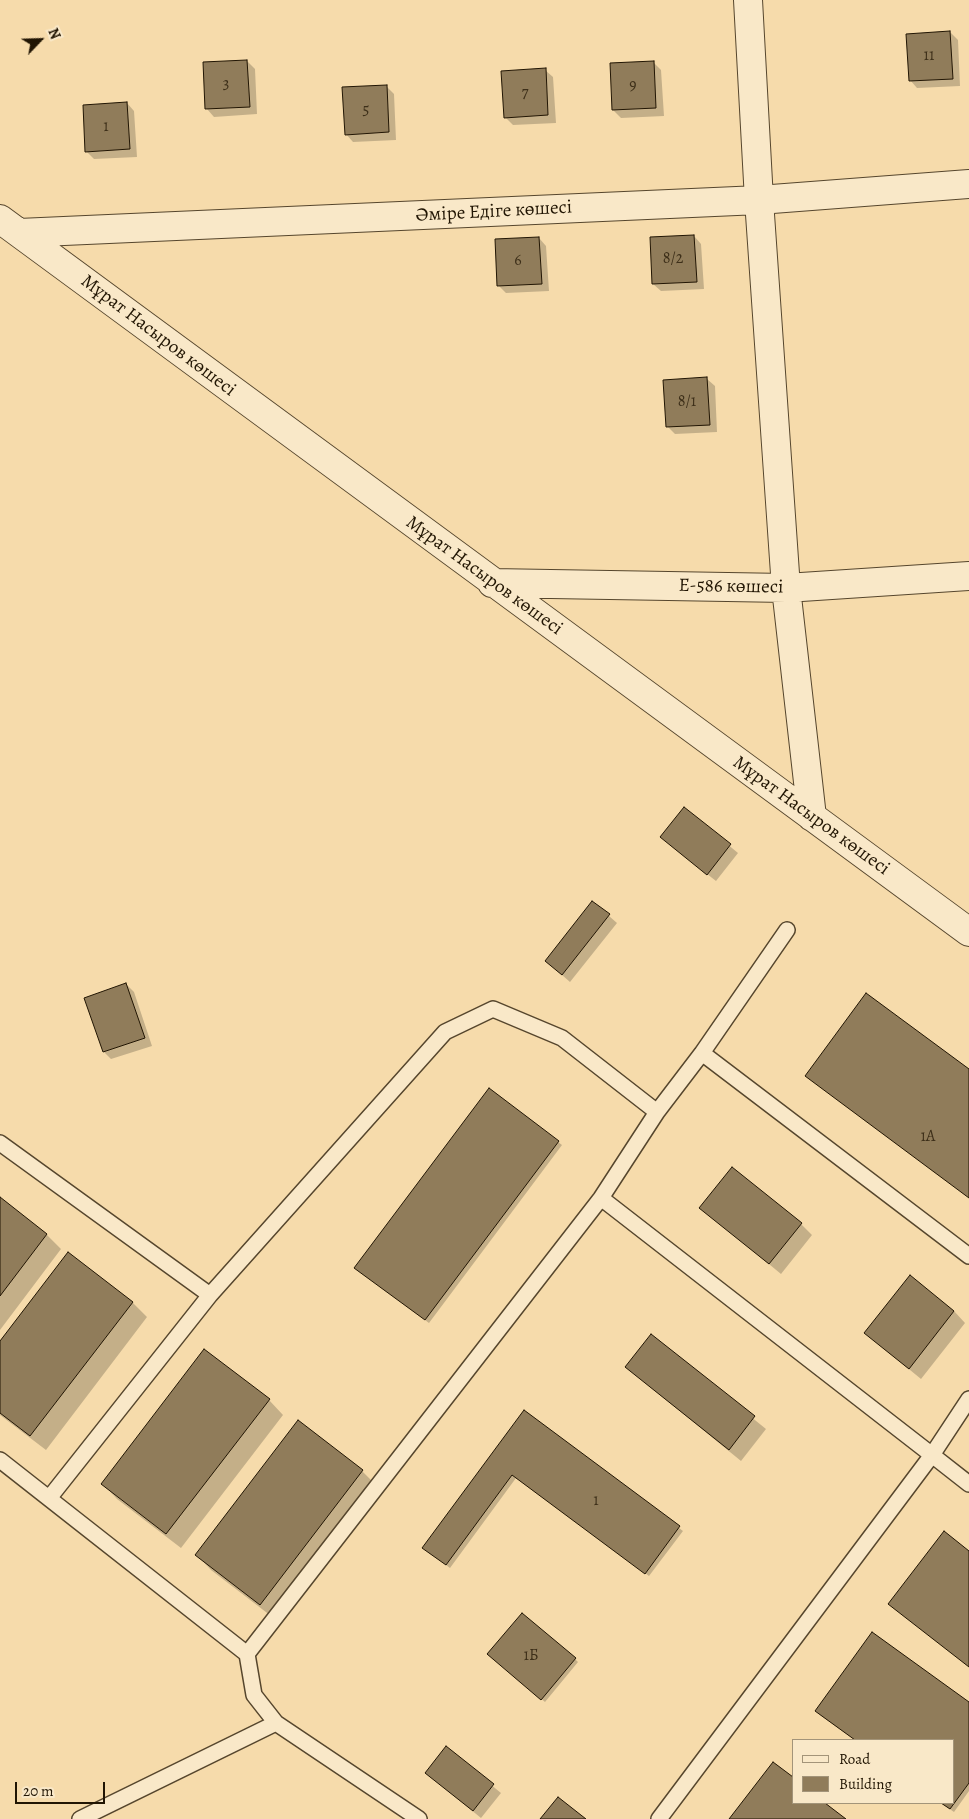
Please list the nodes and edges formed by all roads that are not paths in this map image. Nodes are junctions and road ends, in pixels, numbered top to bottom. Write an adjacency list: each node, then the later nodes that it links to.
1 (748, 0): 3 (street)
2 (969, 184): 3 (street, Әміре Едіге көшесі)
3 (758, 200): 4 (street, Әміре Едіге көшесі); 7 (street)
4 (10, 226): 6 (street, Мұрат Насыров көшесі)
5 (969, 576): 7 (street, Е-586 көшесі)
6 (492, 583): 7 (street, Е-586 көшесі); 8 (street, Мұрат Насыров көшесі)
7 (786, 588): 8 (street)
8 (812, 817): 10 (street, Мұрат Насыров көшесі)
9 (787, 930): 11 (lane)
10 (968, 930)
11 (702, 1053): 12 (lane); 15 (lane)
12 (657, 1112): 14 (lane); 16 (lane)
13 (0, 1143): 16 (lane)
14 (600, 1198): 18 (lane); 22 (lane)
15 (969, 1256)
16 (210, 1295): 21 (lane)
17 (969, 1399): 18 (lane)
18 (932, 1455): 20 (lane); 26 (lane)
19 (0, 1460): 21 (lane)
20 (969, 1484)
21 (50, 1497): 22 (lane)
22 (247, 1654): 23 (lane)
23 (276, 1723): 24 (lane); 25 (lane)
24 (80, 1819)
25 (419, 1819)
26 (659, 1819)

